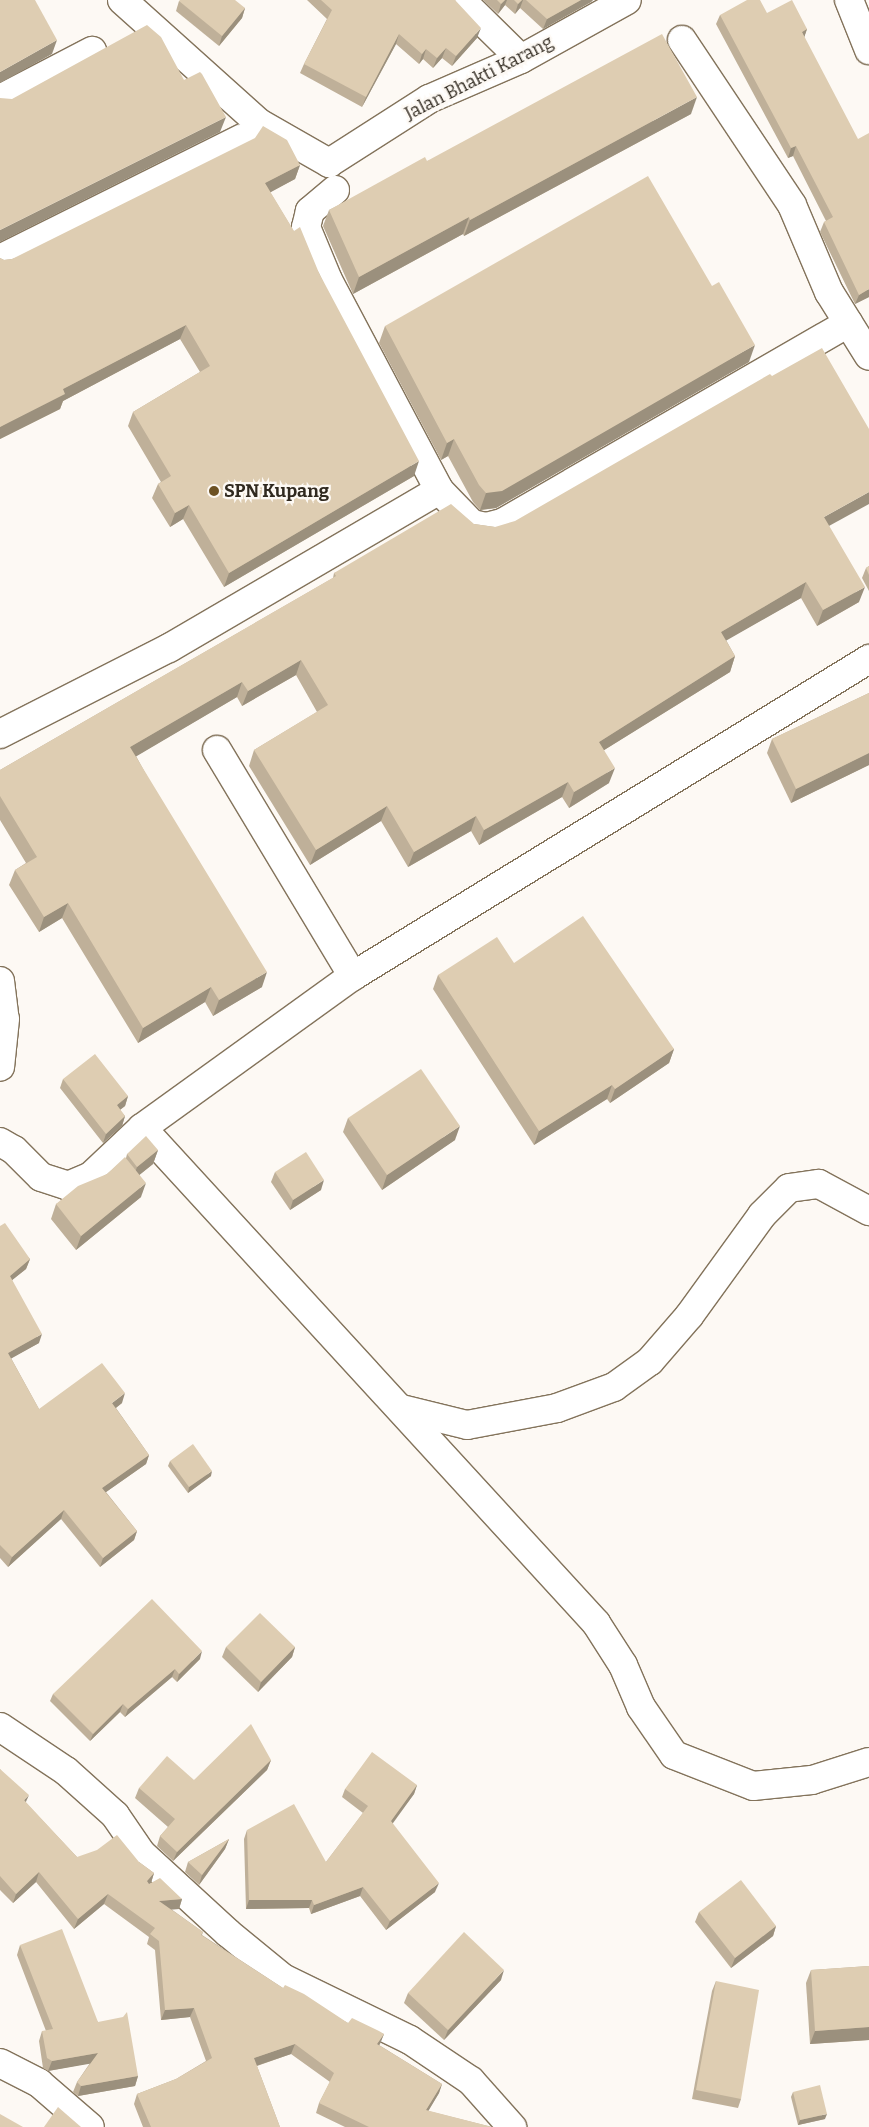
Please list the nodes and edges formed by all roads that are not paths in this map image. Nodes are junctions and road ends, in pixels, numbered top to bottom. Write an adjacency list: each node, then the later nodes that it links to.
1 (122, 0): 8 (street, Jalan Bhakti Karang)
2 (461, 0): 8 (street)
3 (627, 0): 8 (street, Jalan Bhakti Karang)
4 (849, 0): 6 (street)
5 (682, 40): 13 (street)
6 (869, 50)
7 (92, 51): 9 (street)
8 (521, 59)
9 (0, 99)
10 (243, 138): 12 (street)
11 (335, 190): 15 (street)
12 (0, 260)
13 (848, 323): 14 (street); 15 (street)
14 (869, 356)
15 (439, 490): 17 (street)
16 (869, 659): 19 (street)
17 (0, 734)
18 (217, 750): 19 (street)
19 (354, 976): 22 (street)
20 (0, 981): 21 (street)
21 (0, 1067)
22 (142, 1128): 23 (street); 25 (street)
23 (0, 1142)
24 (869, 1211): 25 (street)
25 (402, 1410): 27 (street)
26 (0, 1727): 30 (street)
27 (869, 1762)
28 (0, 2063): 29 (street)
29 (90, 2127)
30 (512, 2127)

